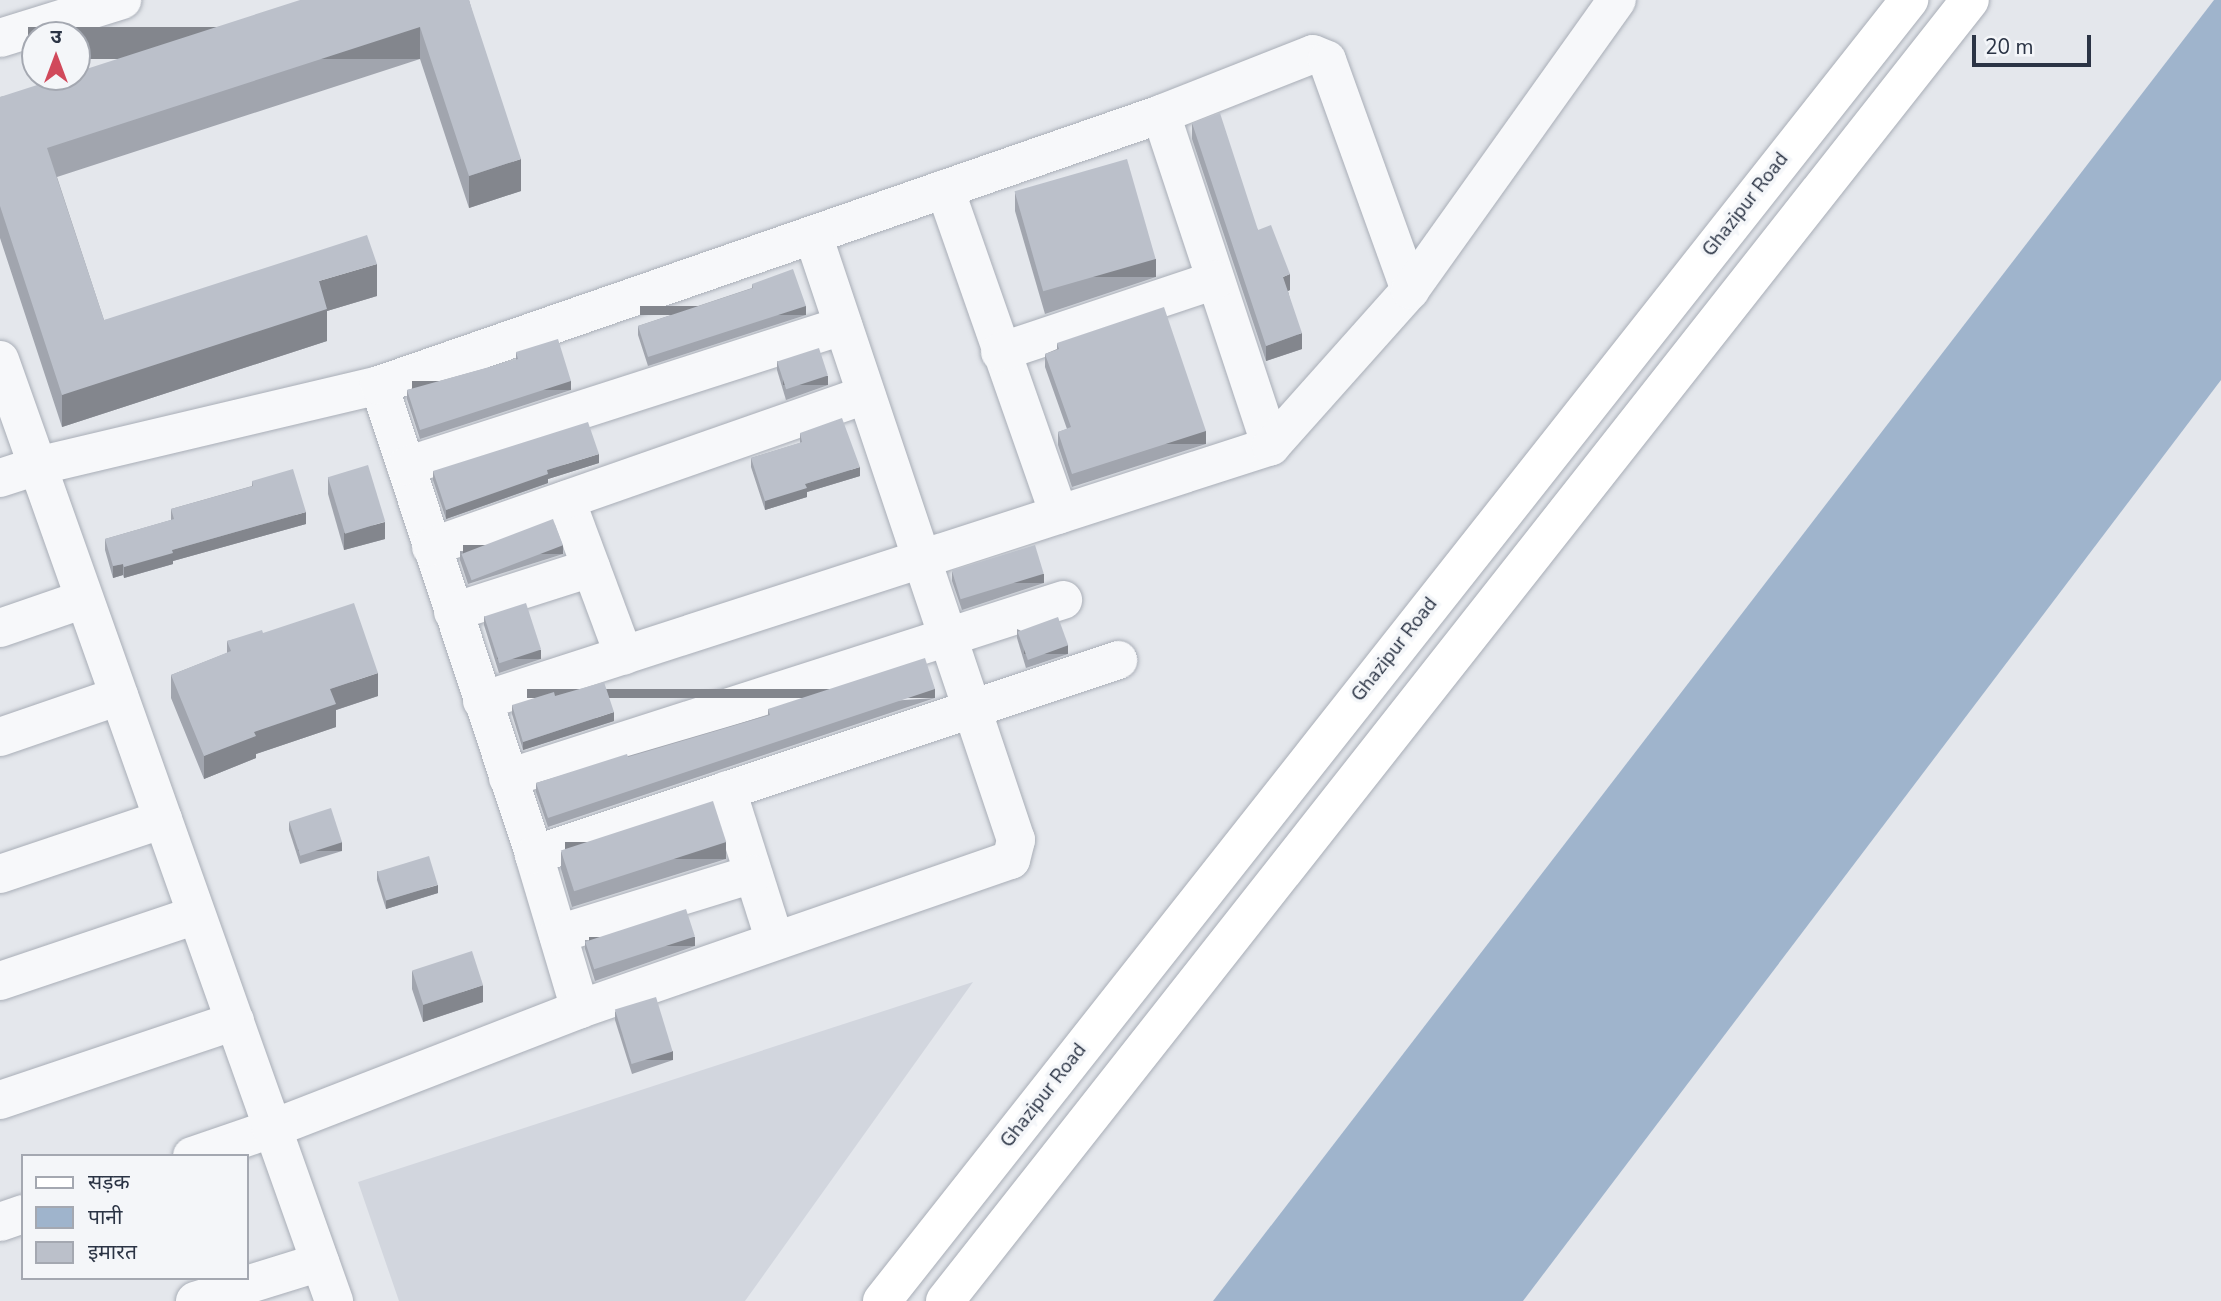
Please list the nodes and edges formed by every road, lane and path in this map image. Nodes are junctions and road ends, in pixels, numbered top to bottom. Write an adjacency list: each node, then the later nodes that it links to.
1 (122, 0): 5 (street)
2 (1617, 0): 10 (street)
3 (1909, 0): 56 (main road, Ghazipur Road)
4 (1970, 0): 57 (main road)
5 (0, 38)
6 (1161, 114): 7 (street); 9 (street); 10 (street)
7 (945, 189): 8 (street); 12 (street)
8 (813, 235): 11 (street); 14 (street)
9 (1215, 280): 12 (street); 16 (street)
10 (1410, 290): 16 (street)
11 (844, 326): 15 (street); 18 (street)
12 (1000, 352): 21 (street)
13 (0, 360): 17 (street)
14 (379, 385): 17 (street); 18 (street)
15 (866, 395): 20 (street); 23 (street)
16 (1271, 446): 21 (street)
17 (37, 466): 19 (street); 25 (street)
18 (406, 466): 22 (street)
19 (0, 478)
20 (566, 500): 22 (street); 24 (street)
21 (1059, 515): 23 (street)
22 (431, 547): 27 (street)
23 (922, 560): 29 (street); 30 (street)
24 (591, 568): 27 (street); 30 (street)
25 (84, 599): 28 (street); 32 (street)
26 (1063, 600): 29 (street)
27 (453, 612): 33 (street)
28 (0, 628)
29 (948, 636): 34 (street); 36 (street)
30 (624, 656): 33 (street)
31 (1118, 660): 34 (street)
32 (119, 696): 35 (street); 38 (street)
33 (482, 701): 36 (street)
34 (973, 709): 37 (street); 44 (street)
35 (0, 737)
36 (508, 778): 39 (street)
37 (727, 790): 39 (street); 41 (street)
38 (163, 819): 40 (street); 42 (street)
39 (534, 855): 43 (street)
40 (0, 874)
41 (754, 874): 43 (street); 44 (street)
42 (197, 915): 45 (street); 47 (street)
43 (558, 934): 46 (street)
44 (775, 941): 46 (street)
45 (0, 981)
46 (580, 1009): 49 (street)
47 (235, 1021): 48 (street); 49 (street)
48 (0, 1100)
49 (271, 1129): 50 (street); 53 (street)
50 (198, 1154)
51 (21, 1215): 52 (street)
52 (0, 1222)
53 (320, 1262): 54 (street); 55 (street)
54 (195, 1301)
55 (334, 1301)
56 (881, 1301)
57 (945, 1301)

